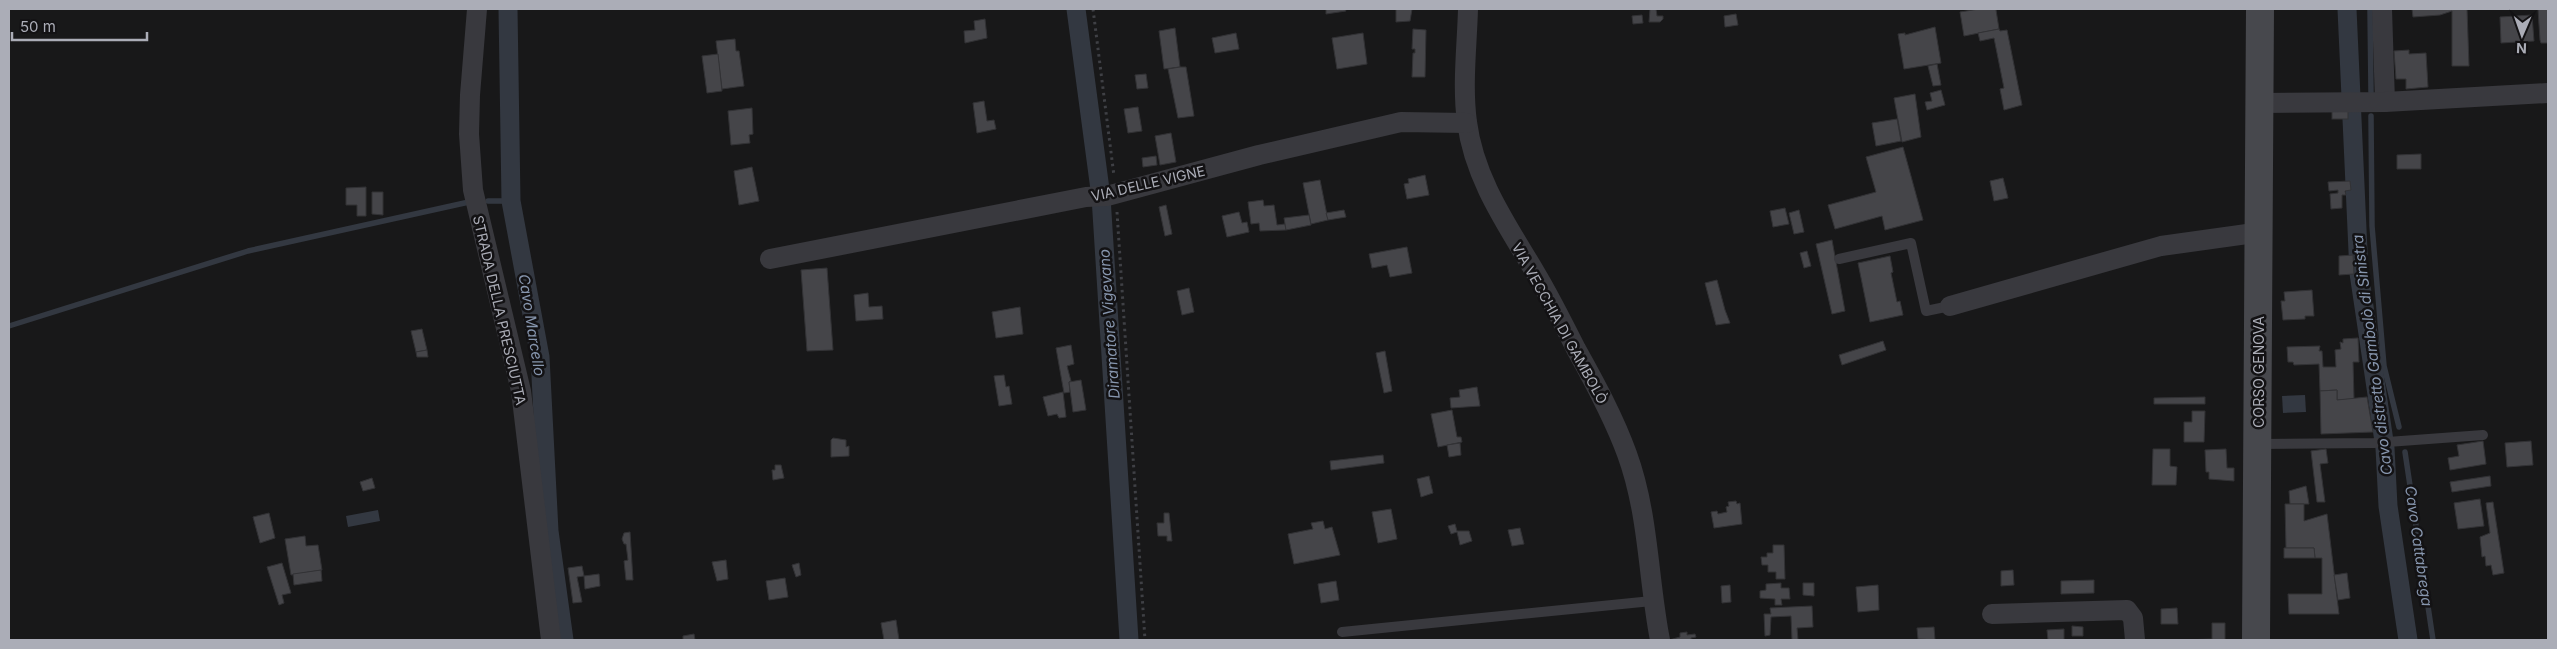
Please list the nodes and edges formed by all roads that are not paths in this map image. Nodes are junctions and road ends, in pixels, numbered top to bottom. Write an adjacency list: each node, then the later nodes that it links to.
1 (476, 9): 18 (street, STRADA DELLA PRESCIUTTA)
2 (1468, 9): 8 (street, VIA VECCHIA DI GAMBOLÒ)
3 (2260, 9): 7 (main road, CORSO GENOVA)
4 (2382, 9): 6 (street)
5 (2548, 93): 6 (street)
6 (2385, 102): 7 (street)
7 (2261, 104): 9 (main road, CORSO GENOVA)
8 (1466, 123): 10 (street, VIA DELLE VIGNE); 15 (street, VIA VECCHIA DI GAMBOLÒ)
9 (2259, 235): 12 (street); 14 (main road, CORSO GENOVA)
10 (770, 259)
11 (1839, 259): 12 (lane)
12 (1950, 306)
13 (2483, 435): 14 (lane)
14 (2258, 444): 21 (main road, CORSO GENOVA)
15 (1652, 601): 17 (lane); 19 (street, VIA VECCHIA DI GAMBOLÒ)
16 (1992, 614): 20 (street)
17 (1342, 632)
18 (551, 640)
19 (1660, 640)
20 (2134, 640)
21 (2256, 640)

